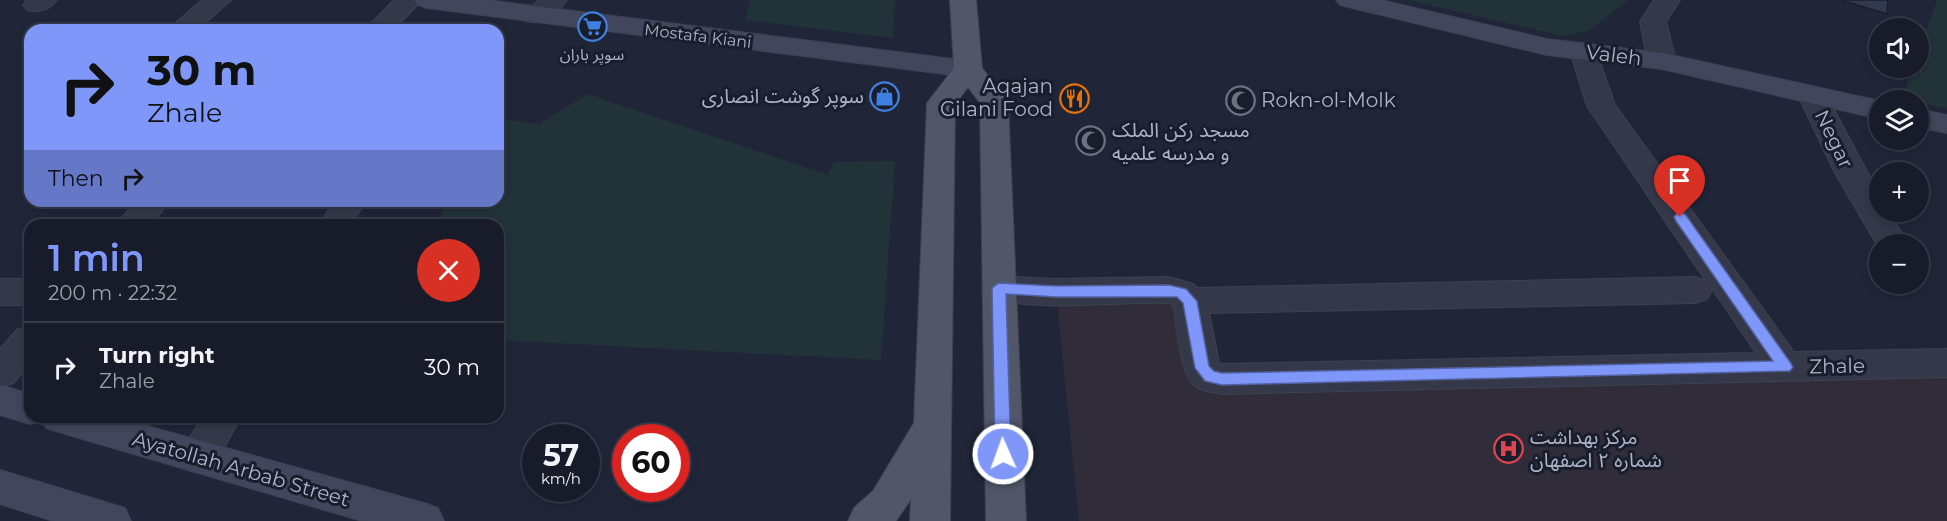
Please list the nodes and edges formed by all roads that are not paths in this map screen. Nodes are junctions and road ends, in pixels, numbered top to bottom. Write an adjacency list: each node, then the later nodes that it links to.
1 (218, 0): 8 (street)
2 (409, 0): 9 (street)
3 (427, 0): 7 (street, Mostafa Kiani)
4 (963, 0): 12 (main road)
5 (1349, 0): 10 (street, Valeh)
6 (1667, 0): 11 (street)
7 (544, 8): 12 (street, Mostafa Kiani)
8 (188, 24)
9 (384, 24)
10 (1583, 51): 11 (street, Valeh); 27 (street)
11 (1662, 62): 13 (street, Valeh)
12 (968, 69): 20 (main road); 33 (main road)
13 (1812, 95): 14 (street, Valeh); 19 (street, Negar)
14 (1869, 108)
15 (1929, 120): 16 (street)
16 (1947, 124)
17 (148, 207): 18 (street)
18 (138, 219)
19 (1886, 234)
20 (999, 288): 24 (street); 36 (main road)
21 (1695, 290): 24 (street)
22 (0, 292): 23 (street)
23 (24, 292)
24 (1190, 301): 27 (street, Zhale)
25 (24, 347): 28 (street)
26 (1947, 363): 27 (street, Zhale)
27 (1785, 367)
28 (0, 374)
29 (0, 400): 30 (street)
30 (24, 407)
31 (80, 423): 34 (street, Ayatollah Arbab Street)
32 (218, 423): 34 (street)
33 (932, 427): 39 (main road); 40 (main road)
34 (198, 457): 38 (street, Ayatollah Arbab Street)
35 (0, 487): 37 (street)
36 (1009, 514)
37 (111, 521)
38 (424, 521)
39 (868, 521)
40 (930, 521)

